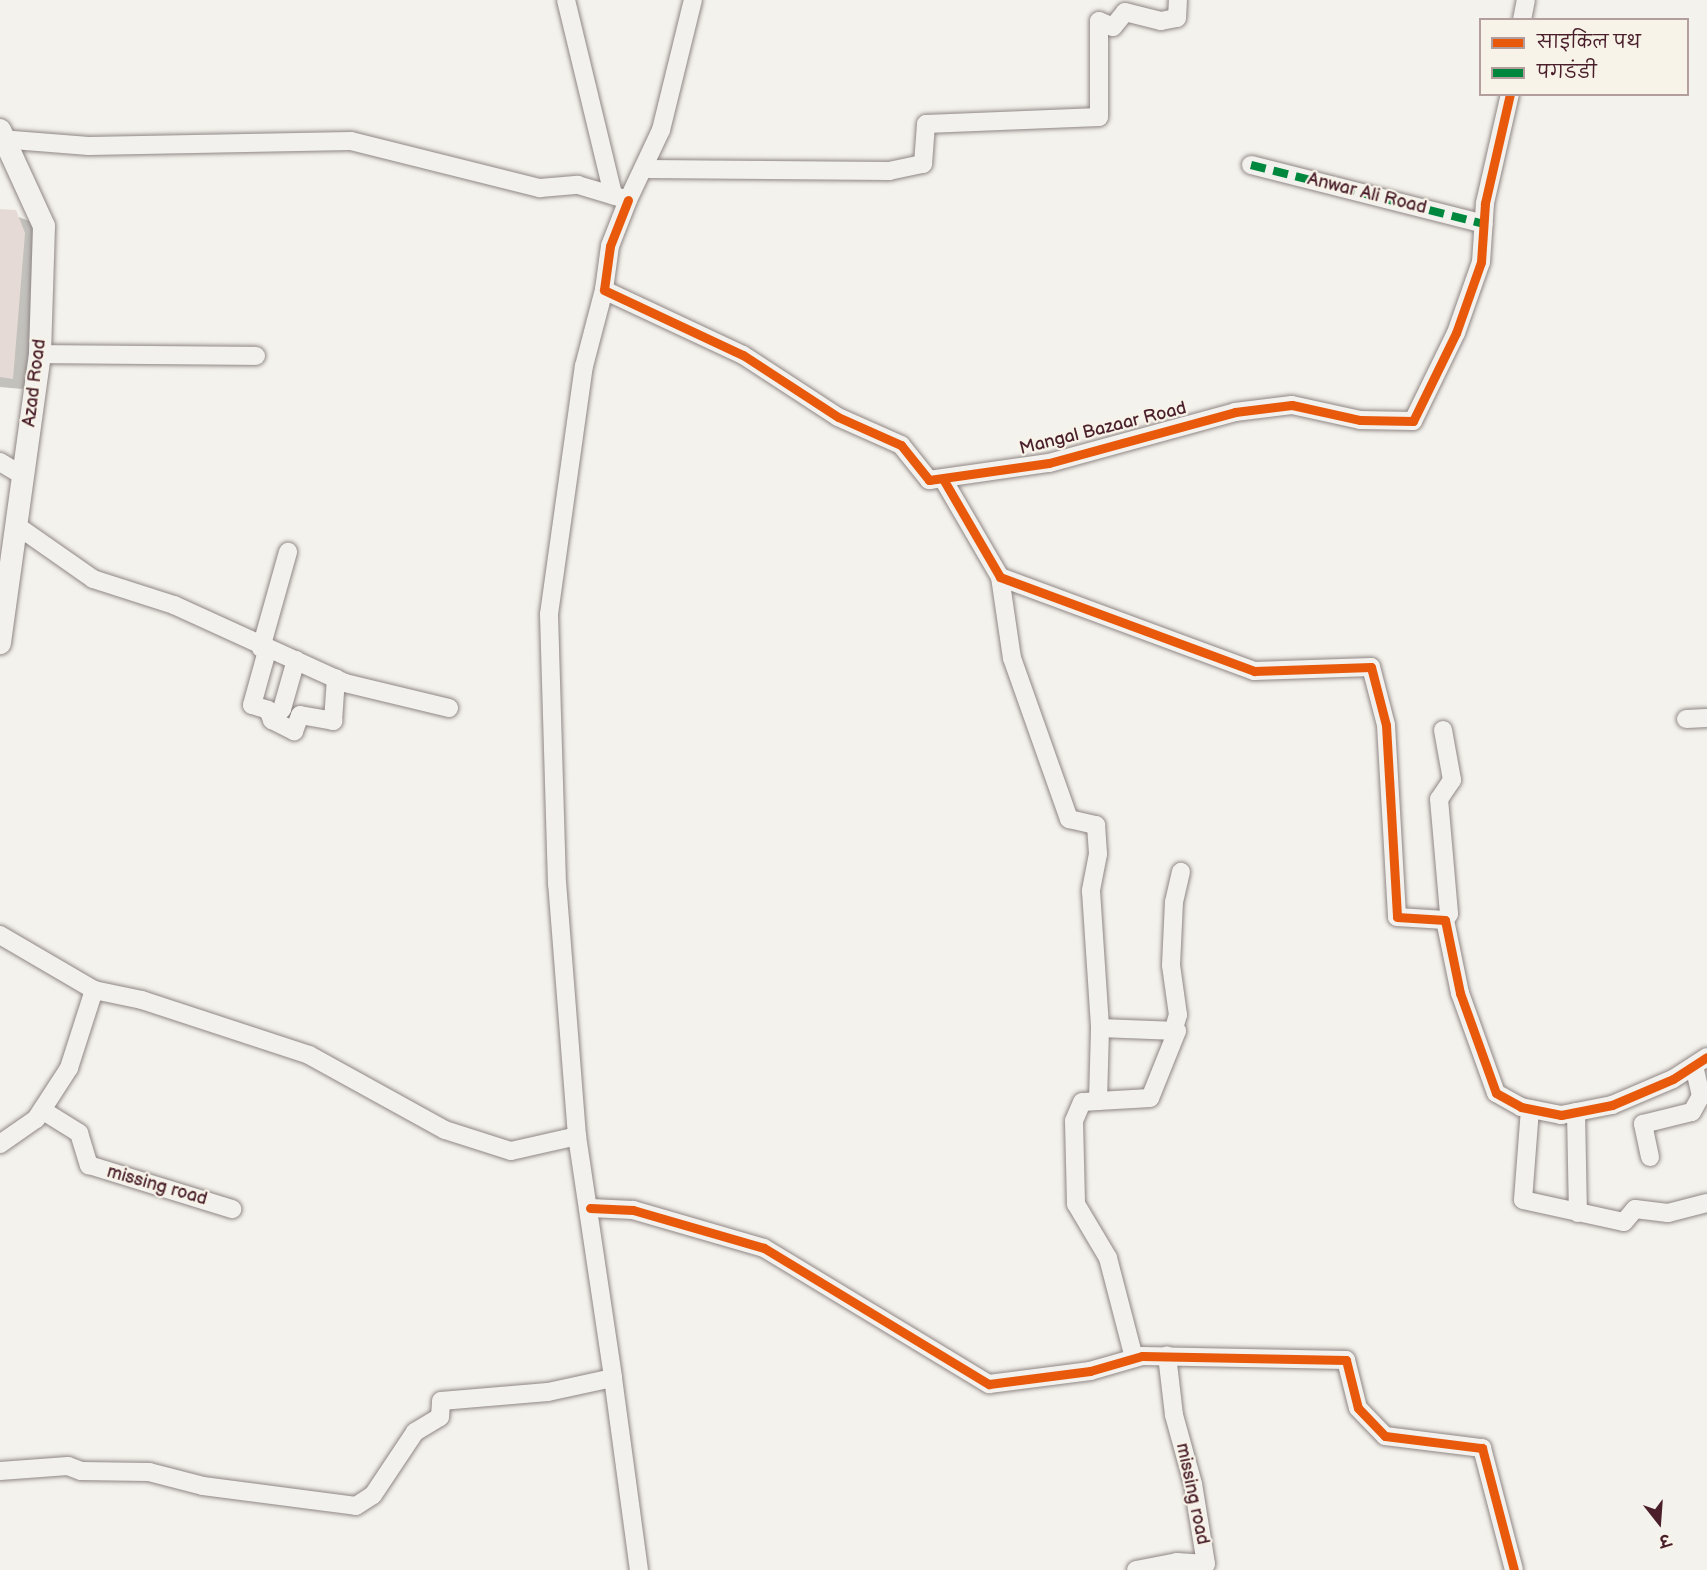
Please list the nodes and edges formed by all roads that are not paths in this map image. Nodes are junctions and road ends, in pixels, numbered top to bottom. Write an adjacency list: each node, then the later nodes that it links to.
1 (566, 0): 10 (street)
2 (693, 0): 9 (street)
3 (1178, 0): 9 (street)
4 (1526, 0): 5 (street)
5 (1522, 18)
6 (1510, 96): 11 (street, Mangal Bazaar Road)
7 (1, 135): 10 (street); 13 (main road, Azad Road)
8 (1251, 165): 11 (street, Anwar Ali Road)
9 (646, 169): 10 (street)
10 (621, 197): 12 (street)
11 (1484, 224): 17 (street, Mangal Bazaar Road)
12 (604, 290): 17 (street); 41 (street)
13 (40, 354): 14 (street); 16 (main road, Azad Road)
14 (256, 356)
15 (0, 462): 16 (street)
16 (22, 476): 18 (main road, Azad Road)
17 (943, 478): 20 (street)
18 (16, 525): 21 (main road, Azad Road); 22 (street)
19 (288, 552): 22 (street)
20 (1000, 577): 31 (street); 34 (street)
21 (0, 643)
22 (264, 649): 23 (street); 28 (street)
23 (296, 660): 24 (street); 28 (street)
24 (336, 678): 25 (street); 28 (street)
25 (449, 708)
26 (1686, 718): 27 (street)
27 (1707, 718)
28 (272, 720)
29 (1443, 730): 31 (street)
30 (1182, 873): 35 (street)
31 (1445, 920): 38 (street)
32 (0, 934): 33 (street)
33 (94, 990): 39 (street); 41 (street)
34 (1100, 1028): 35 (street); 37 (street)
35 (1173, 1032): 37 (street)
36 (1700, 1062): 40 (street); 43 (street)
37 (1098, 1101): 49 (street)
38 (1530, 1109): 40 (street); 47 (street)
39 (42, 1110): 42 (street); 46 (street, missing road)
40 (1576, 1112): 47 (street)
41 (577, 1136): 45 (street)
42 (0, 1144)
43 (1650, 1156)
44 (1707, 1203): 47 (street)
45 (590, 1208): 49 (street); 50 (street)
46 (232, 1209)
47 (1578, 1213)
48 (1167, 1355): 49 (street); 53 (street, missing road); 54 (street)
49 (1134, 1358)
50 (613, 1377): 51 (street); 52 (street)
51 (0, 1471)
52 (639, 1570)
53 (1137, 1570)
54 (1514, 1570)

